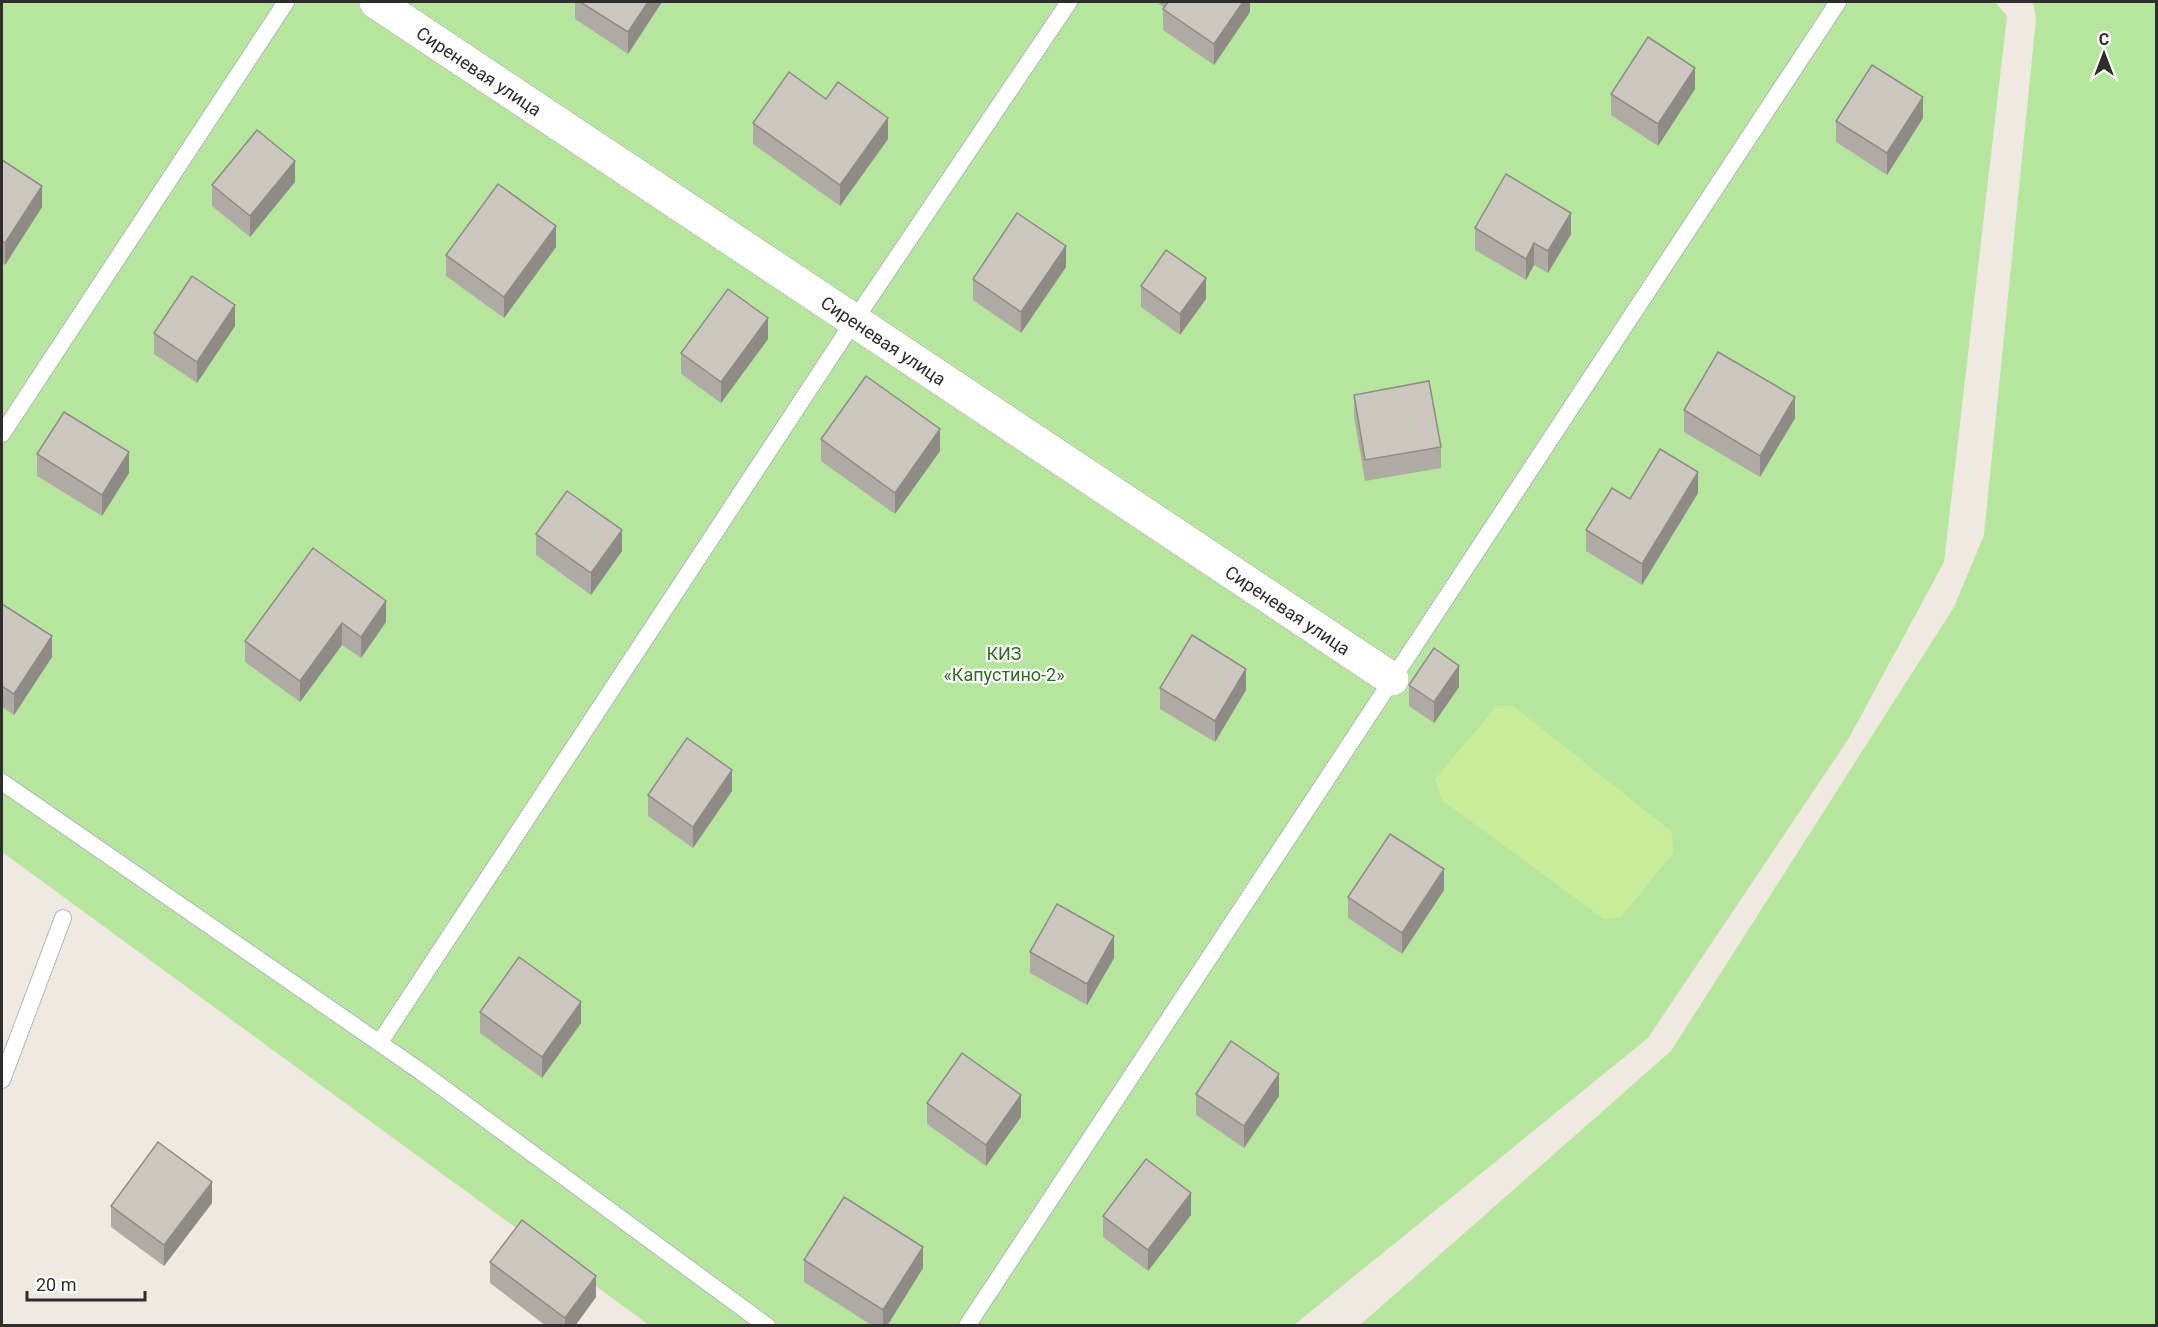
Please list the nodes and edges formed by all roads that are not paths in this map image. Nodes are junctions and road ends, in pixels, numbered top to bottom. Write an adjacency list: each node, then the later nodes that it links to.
1 (286, 2): 6 (lane)
2 (376, 2): 5 (street, Сиреневая улица)
3 (1069, 2): 5 (lane)
4 (1838, 2): 7 (lane)
5 (854, 321): 7 (street, Сиреневая улица); 10 (lane)
6 (2, 434)
7 (1392, 680): 13 (lane)
8 (2, 782): 10 (lane)
9 (63, 918): 11 (lane)
10 (380, 1042): 12 (lane)
11 (2, 1080)
12 (767, 1326)
13 (967, 1326)

